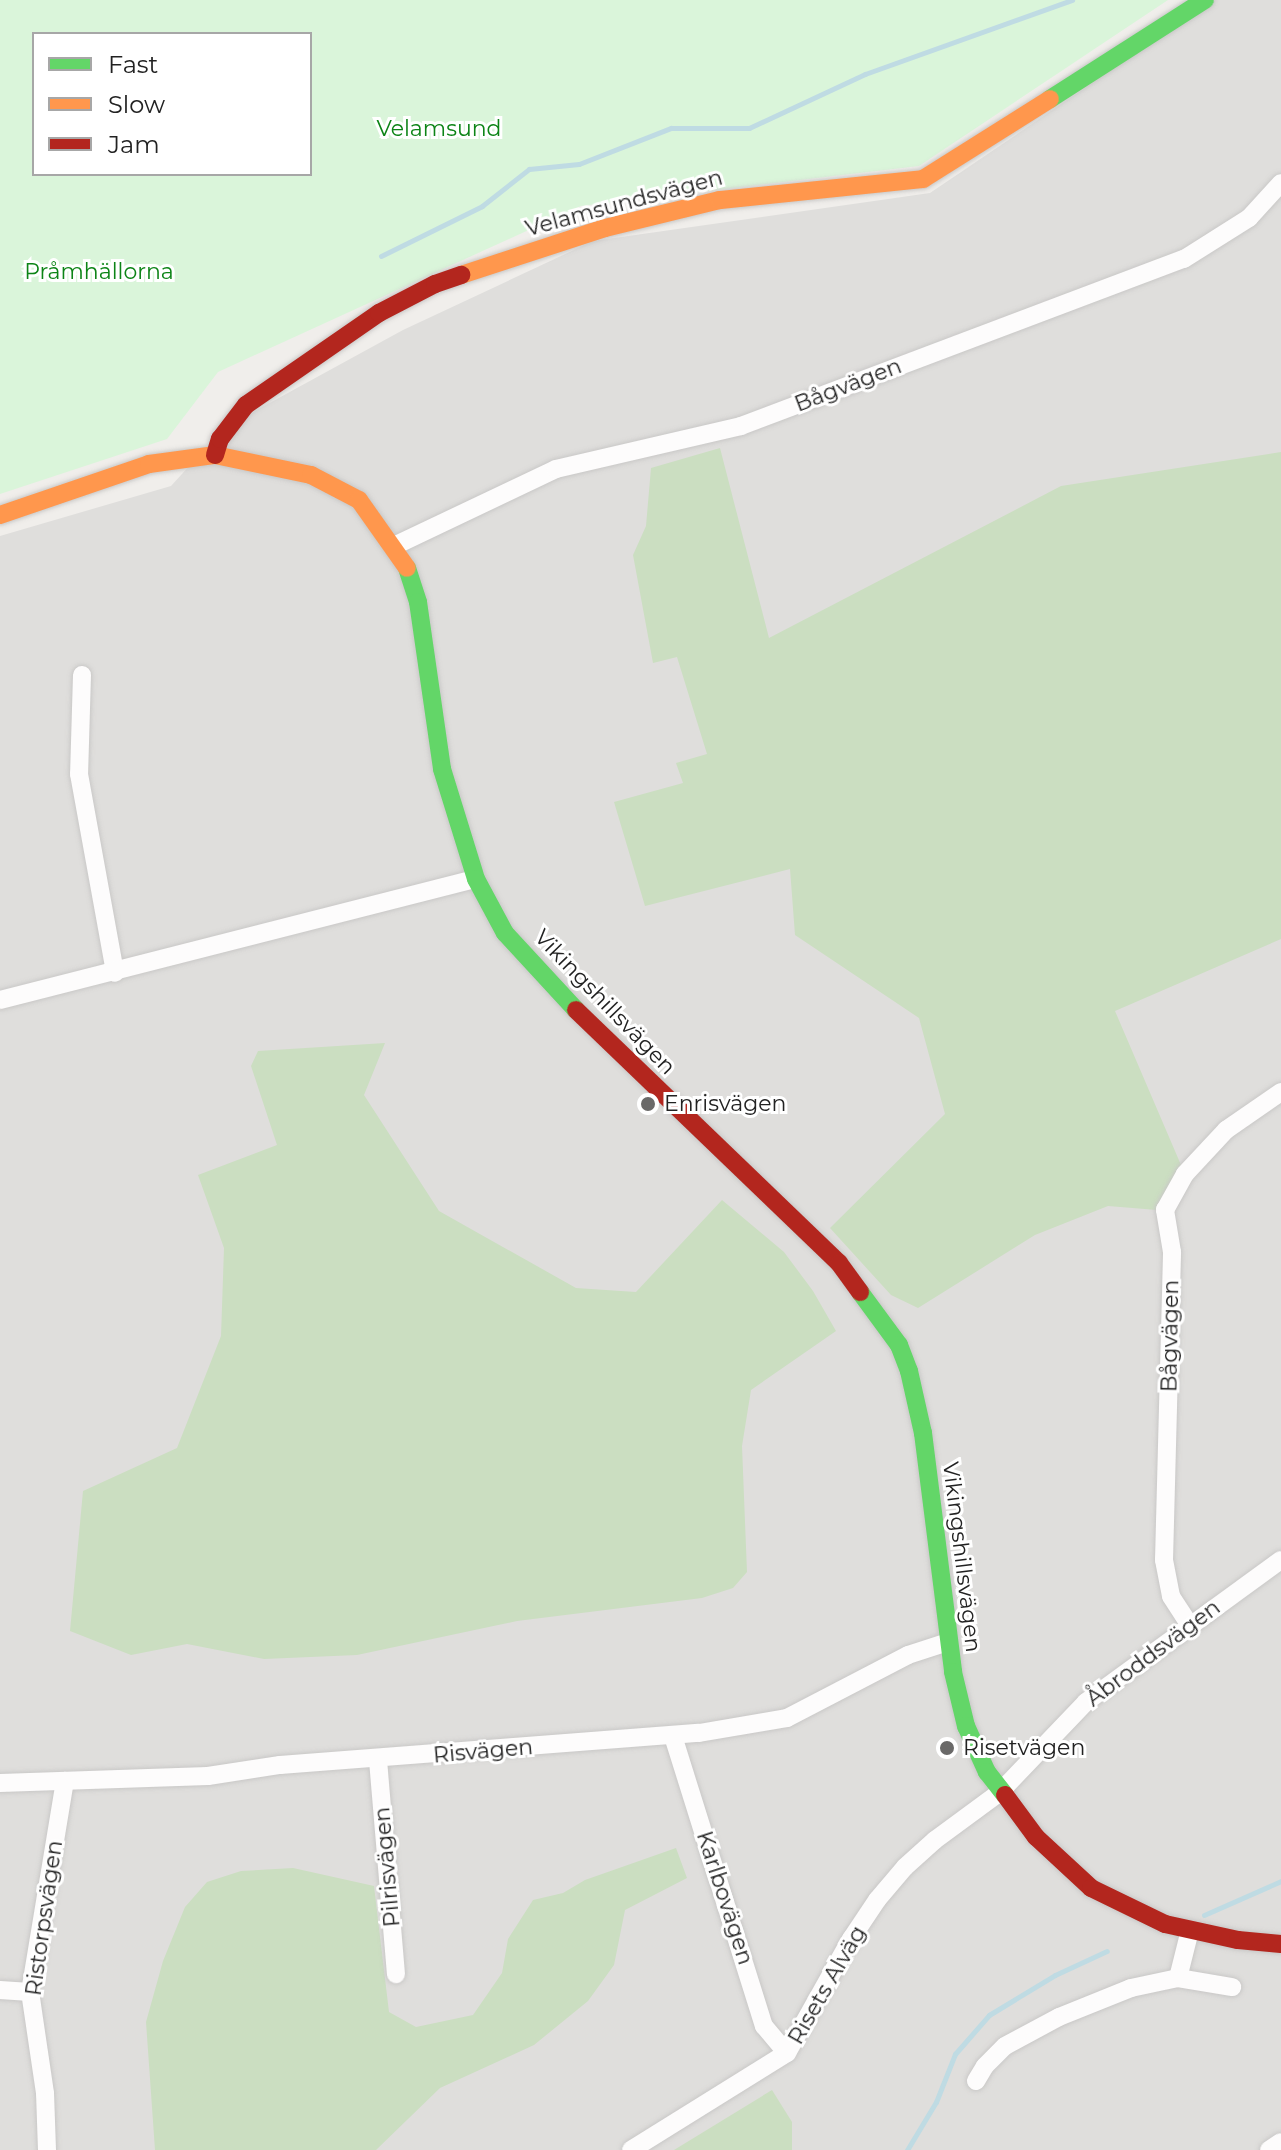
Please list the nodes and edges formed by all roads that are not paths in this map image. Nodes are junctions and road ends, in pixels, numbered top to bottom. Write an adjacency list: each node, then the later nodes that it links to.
1 (1205, 0): 3 (street, Velamsundsvägen)
2 (1281, 183): 5 (street, Bågvägen)
3 (215, 455): 4 (street, Vikingshillsvägen); 5 (street, Vikingshillsvägen)
4 (0, 515)
5 (394, 546): 7 (street, Vikingshillsvägen)
6 (82, 675): 8 (street)
7 (476, 879): 8 (street); 13 (street, Vikingshillsvägen)
8 (115, 973): 9 (street)
9 (0, 1000)
10 (1281, 1092): 12 (street, Bågvägen)
11 (1281, 1560): 12 (street, Åbroddsvägen)
12 (1189, 1624): 18 (street, Åbroddsvägen)
13 (948, 1642): 14 (street, Risvägen); 18 (street, Vikingshillsvägen)
14 (673, 1736): 15 (street, Risvägen); 26 (street, Karlbovägen)
15 (378, 1760): 16 (street, Risvägen); 21 (street, Pilrisvägen)
16 (65, 1781): 17 (street, Risvägen); 25 (street, Ristorpsvägen)
17 (0, 1783)
18 (1000, 1792): 19 (street, Vikingshillsvägen); 26 (street, Risets Alväg)
19 (1190, 1930): 20 (street, Vikingshillsvägen); 22 (street)
20 (1281, 1944)
21 (396, 1974)
22 (1178, 1978): 23 (street); 27 (street)
23 (1232, 1987)
24 (0, 1990): 25 (street)
25 (30, 1992): 29 (street, Ristorpsvägen)
26 (787, 2053): 30 (street, Risets Alväg)
27 (976, 2081)
28 (1281, 2142): 31 (street)
29 (47, 2150)
30 (631, 2150)
31 (1269, 2150)

